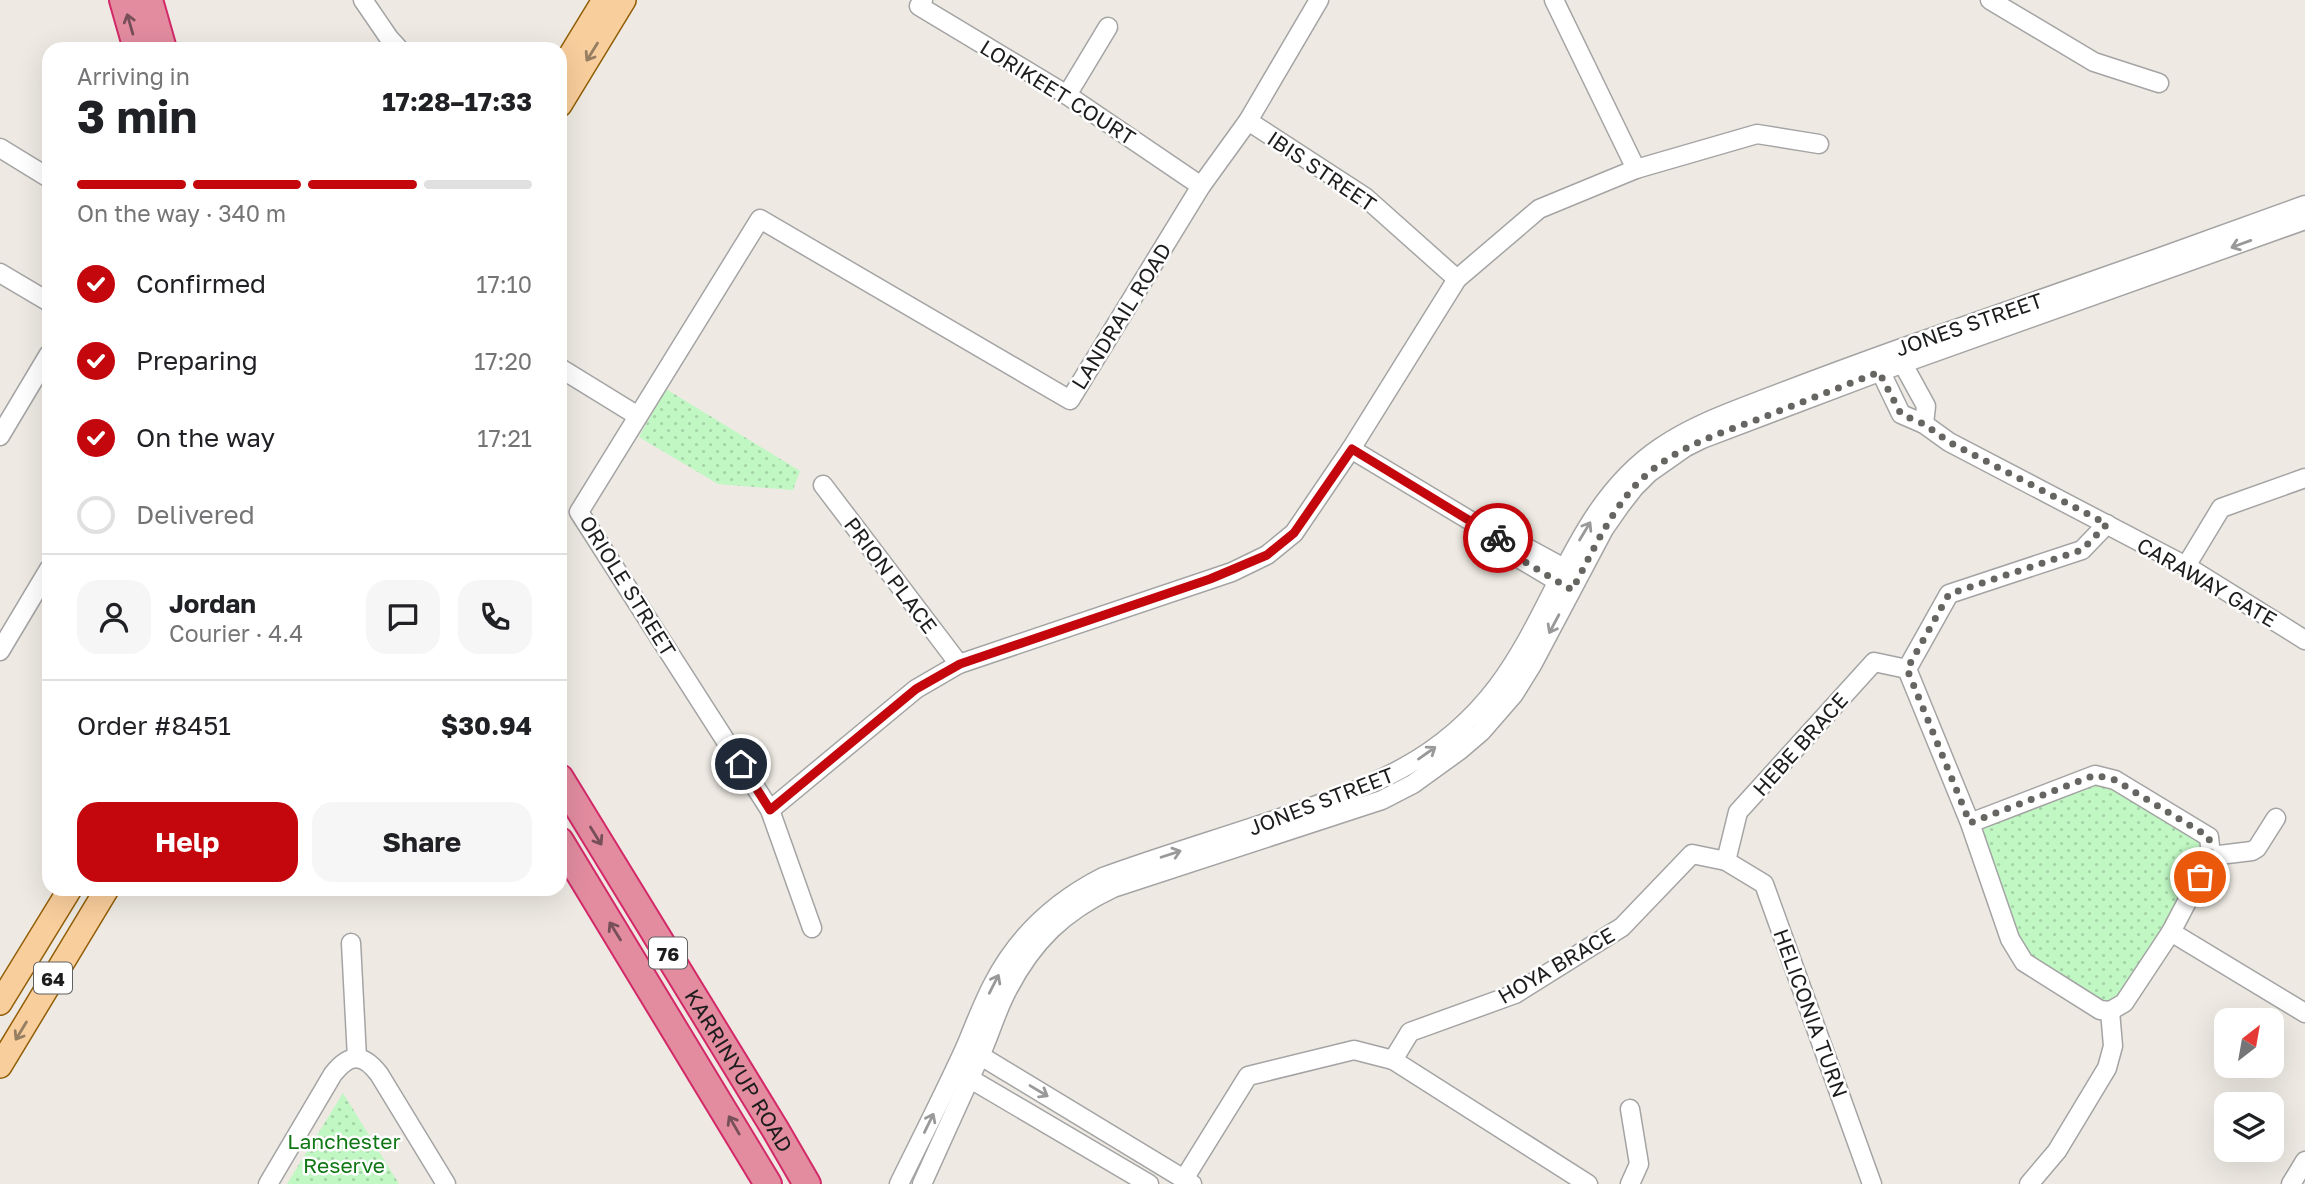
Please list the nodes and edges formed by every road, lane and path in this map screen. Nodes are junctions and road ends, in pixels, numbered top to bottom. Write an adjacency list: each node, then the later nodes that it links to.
1 (123, 0): 11 (highway, one-way to 1)
2 (149, 0): 12 (highway)
3 (363, 0): 13 (street)
4 (604, 0): 14 (main road)
5 (624, 0): 16 (main road, one-way to 16)
6 (923, 0): 17 (street, LORIKEET COURT)
7 (1319, 0): 18 (street, LANDRAIL ROAD)
8 (1553, 0): 21 (street)
9 (1990, 0): 15 (street)
10 (1108, 27): 17 (street)
11 (135, 42)
12 (161, 42)
13 (394, 42)
14 (567, 61)
15 (2159, 83)
16 (567, 93)
17 (1067, 95): 23 (street, LORIKEET COURT)
18 (1248, 121): 23 (street, LANDRAIL ROAD); 28 (street, IBIS STREET)
19 (1819, 144): 21 (street)
20 (0, 148): 22 (street)
21 (1636, 169): 28 (street)
22 (42, 174)
23 (1201, 186): 25 (street, LANDRAIL ROAD)
24 (2305, 205): 30 (street, JONES STREET)
25 (760, 219): 35 (street, ORIOLE STREET)
26 (2305, 220): 30 (street, JONES STREET, one-way to 30)
27 (0, 273): 29 (street)
28 (1457, 279): 38 (street)
29 (42, 298)
30 (1900, 358): 32 (street, JONES STREET); 36 (street)
31 (42, 363): 34 (street)
32 (1877, 365): 36 (street, CARAWAY GATE); 43 (street, JONES STREET)
33 (567, 372): 35 (street)
34 (8, 405): 37 (street)
35 (638, 416): 50 (street, ORIOLE STREET)
36 (1924, 424): 41 (street, CARAWAY GATE)
37 (0, 436)
38 (1352, 449): 43 (street); 47 (street)
39 (2305, 478): 42 (street)
40 (823, 485): 47 (street, PRION PLACE)
41 (2107, 524): 42 (street, CARAWAY GATE); 48 (street)
42 (2186, 566): 45 (street, CARAWAY GATE)
43 (1568, 579): 65 (street, JONES STREET)
44 (42, 581): 46 (street)
45 (2305, 640)
46 (0, 651)
47 (960, 664): 50 (street)
48 (1907, 669): 52 (street); 55 (street, HEBE BRACE)
49 (567, 789): 71 (highway, KARRINYUP ROAD / 76, one-way to 71)
50 (770, 810): 59 (street, ORIOLE STREET)
51 (2276, 818): 54 (street)
52 (1970, 823): 54 (street); 63 (street)
53 (567, 853): 76 (highway, KARRINYUP ROAD / 76, one-way to 53)
54 (2211, 856): 60 (street)
55 (1726, 861): 67 (street, HOYA BRACE); 84 (street, HELICONIA TURN)
56 (65, 896): 58 (main road); 62 (main road, 64)
57 (103, 896): 58 (main road, 64)
58 (89, 919): 68 (main road, 64, one-way to 68)
59 (812, 928)
60 (2171, 932): 63 (street); 64 (street)
61 (351, 943): 66 (street)
62 (0, 1003)
63 (2110, 1010): 85 (street)
64 (2305, 1013)
65 (973, 1051): 69 (street, JONES STREET); 73 (street, one-way to 73)
66 (357, 1058): 74 (street); 75 (street)
67 (1393, 1060): 73 (street); 82 (street)
68 (0, 1066)
69 (962, 1074): 79 (street, JONES STREET, one-way to 69); 80 (street, JONES STREET); 81 (street)
70 (1630, 1109): 83 (street)
71 (775, 1129): 77 (highway, KARRINYUP ROAD / 76); 78 (highway)
72 (2305, 1161): 86 (street)
73 (1188, 1182)
74 (268, 1184)
75 (446, 1184)
76 (768, 1184)
77 (807, 1184)
78 (825, 1184)
79 (899, 1184)
80 (922, 1184)
81 (1149, 1184)
82 (1588, 1184)
83 (1630, 1184)
84 (1872, 1184)
85 (2029, 1184)
86 (2291, 1184)

